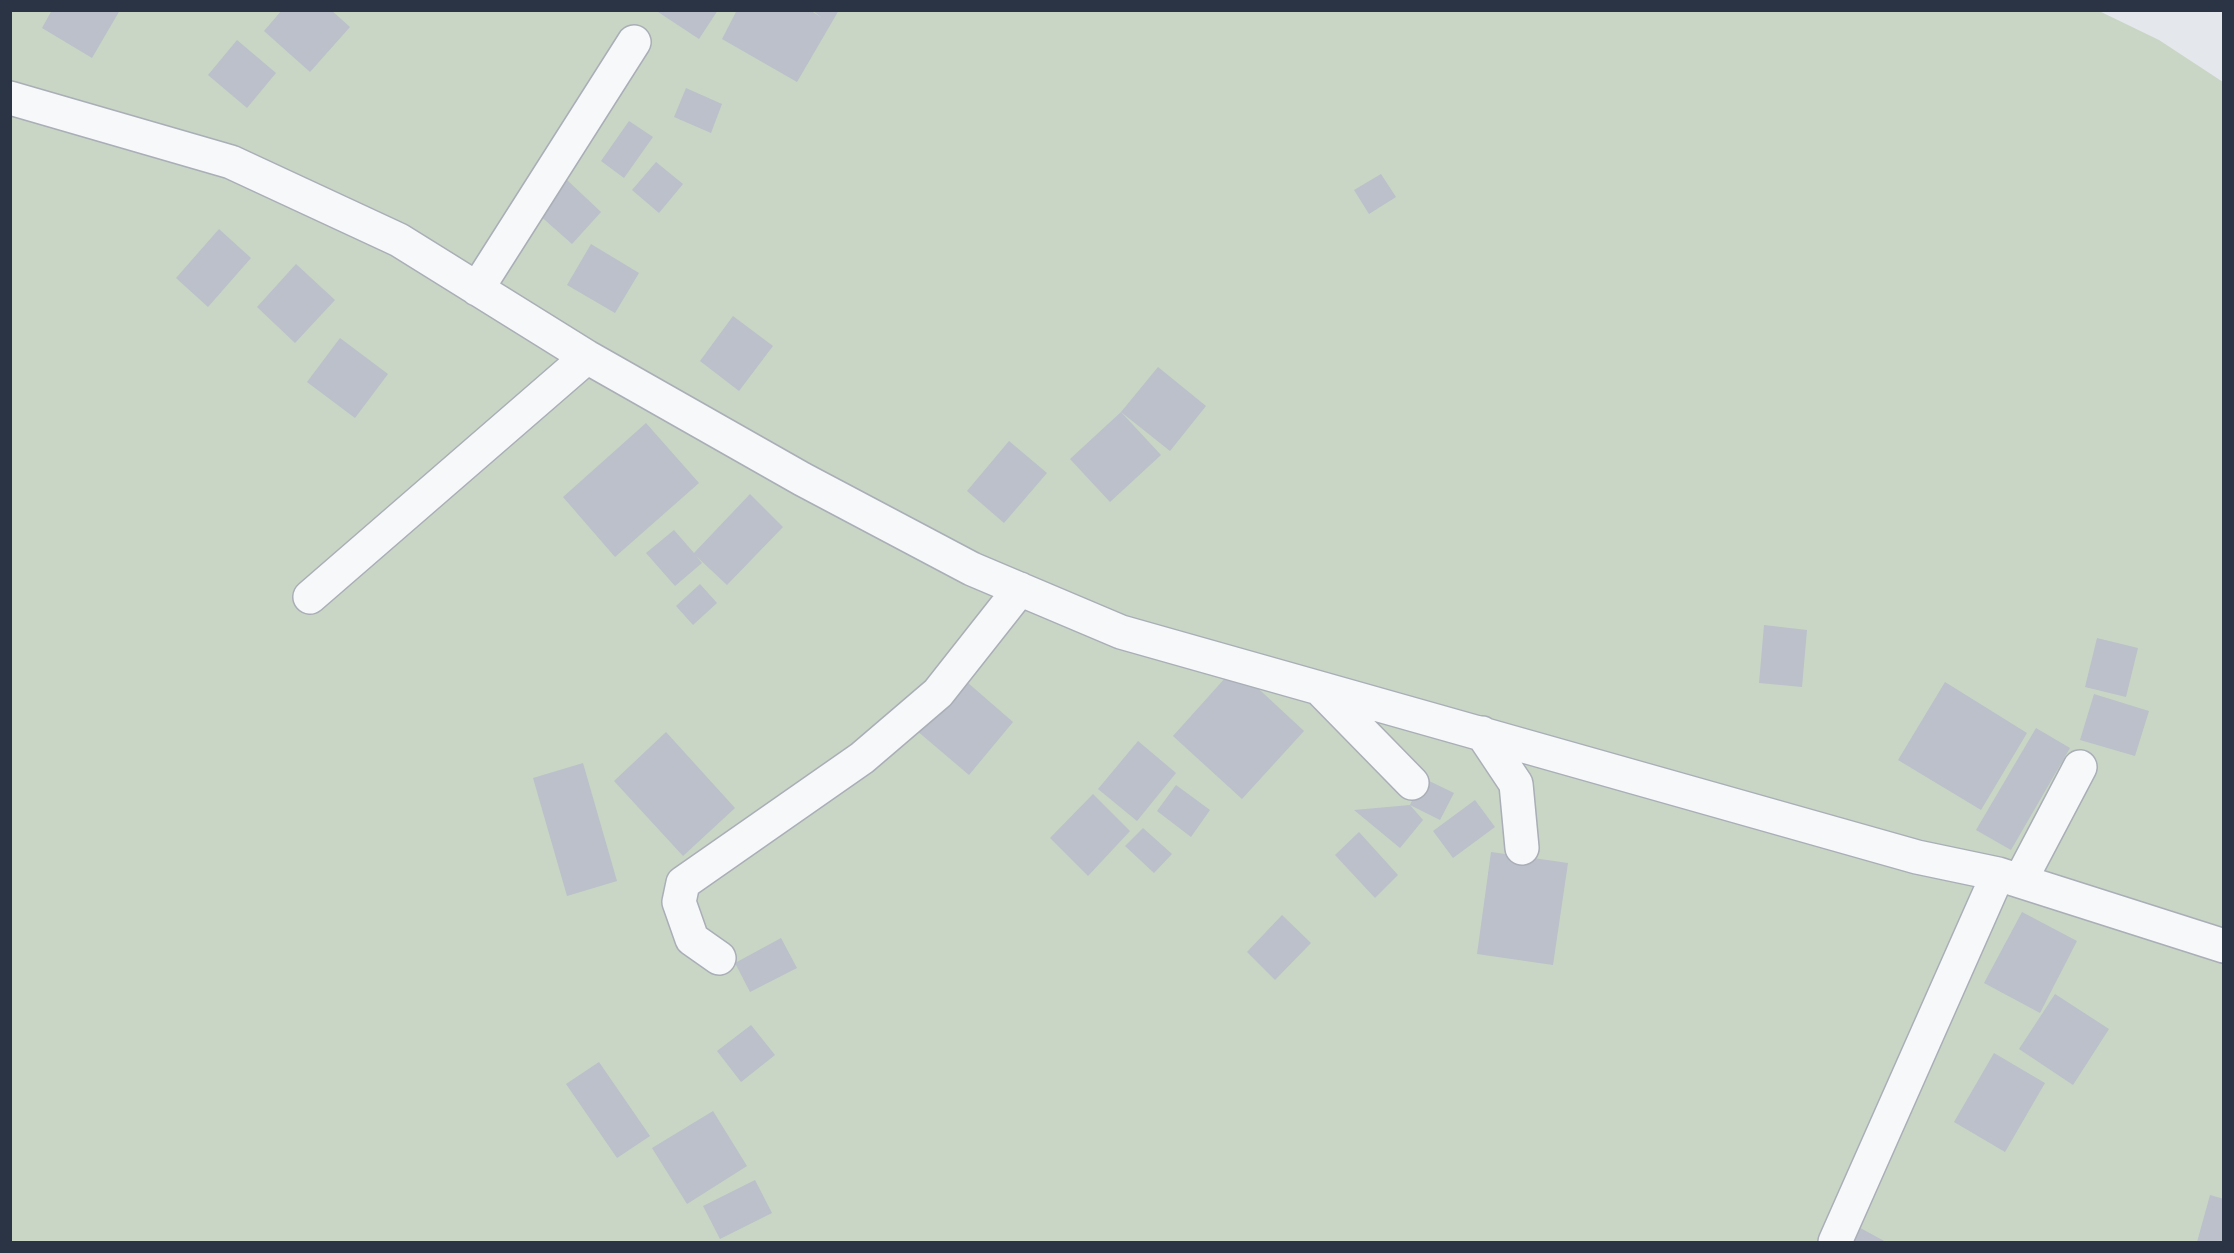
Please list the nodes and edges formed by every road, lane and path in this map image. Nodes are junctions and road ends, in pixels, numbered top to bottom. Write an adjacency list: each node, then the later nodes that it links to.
1 (634, 42): 3 (street)
2 (10, 98): 3 (street)
3 (477, 289): 4 (street)
4 (587, 357): 5 (street); 6 (street)
5 (1020, 588): 7 (street); 14 (street)
6 (310, 597)
7 (1319, 687): 8 (street); 10 (street)
8 (1482, 733): 11 (street); 12 (street)
9 (2080, 767): 12 (street)
10 (1412, 783)
11 (1522, 848)
12 (2009, 878): 13 (street); 15 (street)
13 (2223, 946)
14 (719, 958)
15 (1835, 1242)

